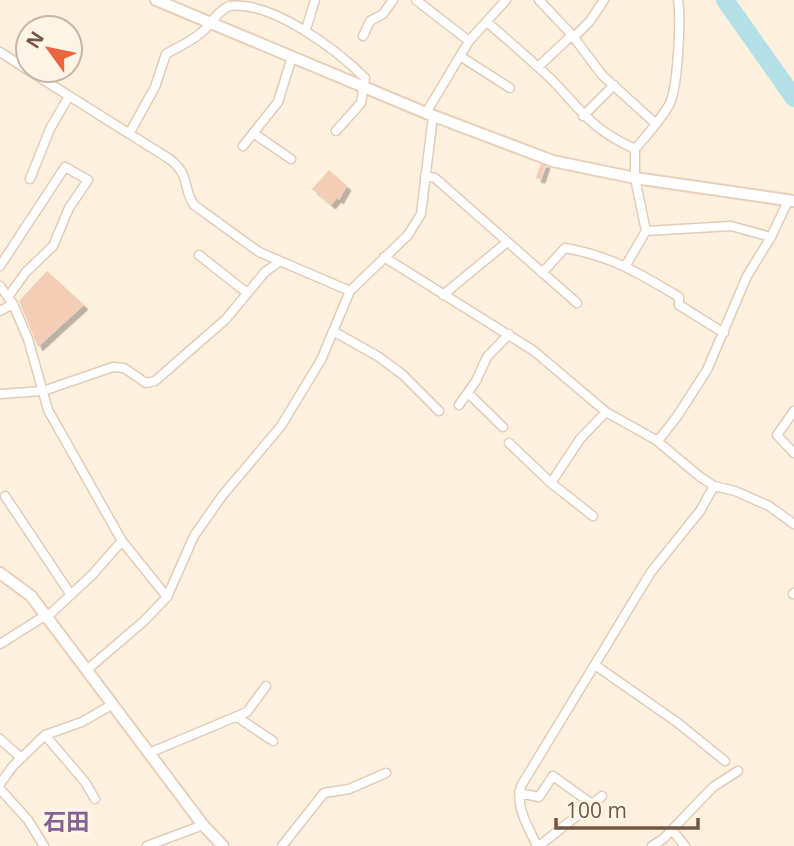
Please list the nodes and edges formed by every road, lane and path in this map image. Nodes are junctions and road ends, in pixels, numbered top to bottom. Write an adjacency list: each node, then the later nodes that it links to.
1 (156, 0): 11 (street)
2 (315, 0): 12 (street)
3 (393, 0): 13 (street)
4 (416, 0): 15 (street)
5 (506, 0): 10 (street)
6 (539, 0): 14 (street)
7 (604, 0): 14 (street)
8 (678, 0): 26 (street)
9 (242, 1): 11 (street); 12 (street)
10 (487, 22): 15 (street); 18 (street)
11 (210, 23): 17 (street); 29 (street)
12 (307, 26): 21 (street)
13 (363, 36)
14 (573, 36): 18 (street); 20 (street)
15 (468, 41): 16 (street)
16 (460, 56): 22 (street); 24 (street)
17 (292, 57): 21 (street); 28 (street)
18 (538, 66): 25 (street)
19 (50, 84): 23 (street)
20 (614, 85): 25 (street); 26 (street)
21 (364, 87): 24 (street); 27 (street)
22 (510, 88)
23 (69, 96): 29 (street); 35 (street)
24 (430, 114): 33 (street); 34 (street)
25 (583, 116): 31 (street)
26 (656, 124): 31 (street)
27 (336, 131)
28 (253, 133): 30 (street); 32 (street)
29 (129, 134): 42 (street)
30 (243, 146)
31 (635, 149): 34 (street)
32 (291, 159)
33 (425, 176): 39 (street); 41 (street)
34 (635, 178): 36 (street); 37 (street)
35 (30, 179)
36 (791, 201): 38 (street)
37 (646, 230): 38 (street); 43 (street)
38 (771, 237): 54 (street)
39 (506, 243): 45 (street); 49 (street)
40 (199, 255): 48 (street)
41 (384, 257): 47 (street); 49 (street)
42 (279, 262): 47 (street); 48 (street)
43 (626, 265): 45 (street); 54 (street)
44 (0, 266): 50 (street)
45 (542, 273): 51 (street)
46 (0, 286): 50 (street)
47 (350, 290): 53 (street)
48 (247, 293): 56 (street)
49 (443, 295): 55 (street)
50 (10, 300): 52 (street); 56 (street)
51 (577, 303)
52 (0, 311)
53 (333, 331): 60 (street); 76 (street)
54 (724, 333): 64 (street)
55 (509, 334): 57 (street); 62 (street)
56 (43, 391): 58 (street); 73 (street)
57 (468, 393): 59 (street); 63 (street)
58 (0, 394)
59 (459, 405)
60 (439, 411)
61 (794, 411): 66 (street)
62 (606, 412): 64 (street); 67 (street)
63 (503, 427)
64 (656, 440): 68 (street)
65 (509, 443): 67 (street)
66 (794, 453)
67 (551, 483): 71 (street)
68 (714, 486): 72 (street); 79 (street)
69 (5, 496): 75 (street)
70 (794, 510): 72 (street)
71 (593, 516)
72 (791, 521)
73 (122, 541): 75 (street); 76 (street)
74 (0, 573): 77 (street)
75 (71, 595): 77 (street)
76 (167, 597): 80 (street)
77 (46, 616): 78 (street); 80 (street)
78 (0, 644)
79 (596, 665): 89 (street); 93 (street)
80 (88, 669): 82 (street)
81 (266, 686): 83 (street)
82 (113, 704): 84 (street); 87 (street)
83 (237, 717): 86 (street); 87 (street)
84 (44, 735): 88 (street); 95 (street)
85 (0, 739): 88 (street)
86 (273, 741)
87 (149, 753): 97 (street)
88 (20, 757): 92 (street)
89 (725, 761)
90 (738, 771): 98 (street)
91 (386, 774): 102 (street)
92 (0, 787): 99 (street)
93 (519, 793): 96 (street); 103 (street)
94 (602, 796): 96 (street)
95 (95, 799)
96 (592, 804): 103 (street)
97 (203, 825): 100 (street); 101 (street)
98 (672, 830): 104 (street); 105 (street)
99 (44, 846)
100 (148, 846)
101 (223, 846)
102 (282, 846)
103 (538, 846)
104 (652, 846)
105 (685, 846)

